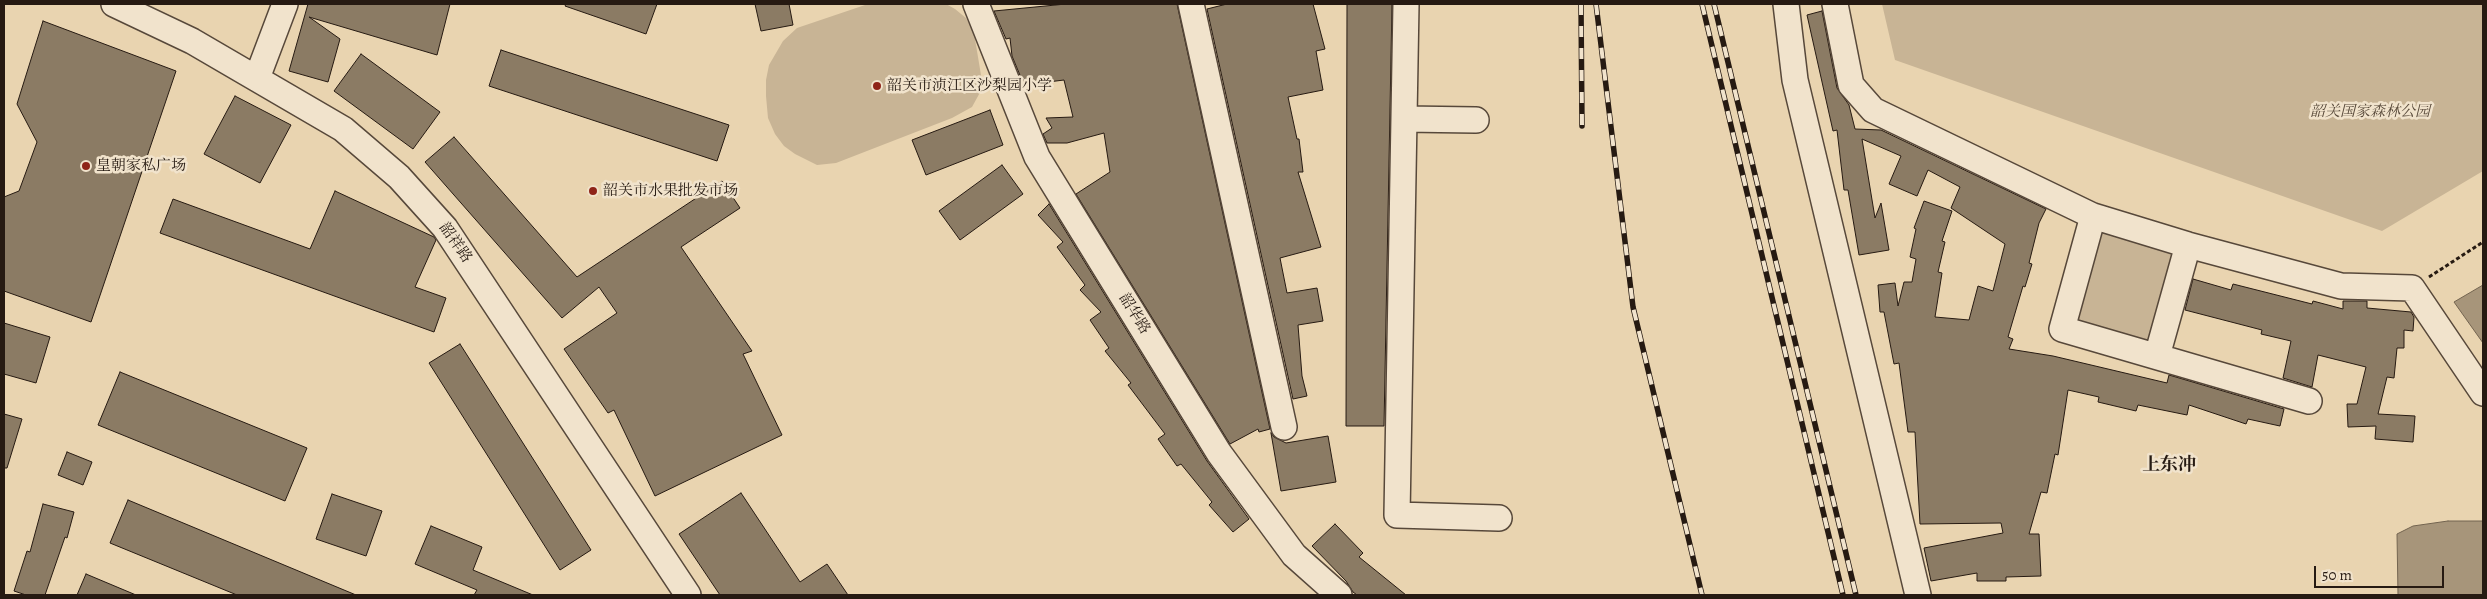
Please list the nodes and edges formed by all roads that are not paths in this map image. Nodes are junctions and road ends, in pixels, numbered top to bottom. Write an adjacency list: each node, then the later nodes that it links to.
1 (114, 4): 8 (street, 韶祥路)
2 (285, 4): 8 (street)
3 (976, 4): 19 (street, 韶华路)
4 (1191, 4): 16 (street)
5 (1406, 4): 9 (street)
6 (1786, 4): 20 (street)
7 (1835, 4): 11 (street)
8 (257, 78): 18 (street, 韶祥路)
9 (1404, 119): 10 (street); 17 (street)
10 (1476, 120)
11 (2093, 216): 12 (street); 13 (street)
12 (2188, 245): 13 (street); 14 (street)
13 (2157, 356): 15 (street)
14 (2483, 393)
15 (2310, 401)
16 (1284, 427)
17 (1499, 518)
18 (688, 595)
19 (1338, 595)
20 (1918, 595)

